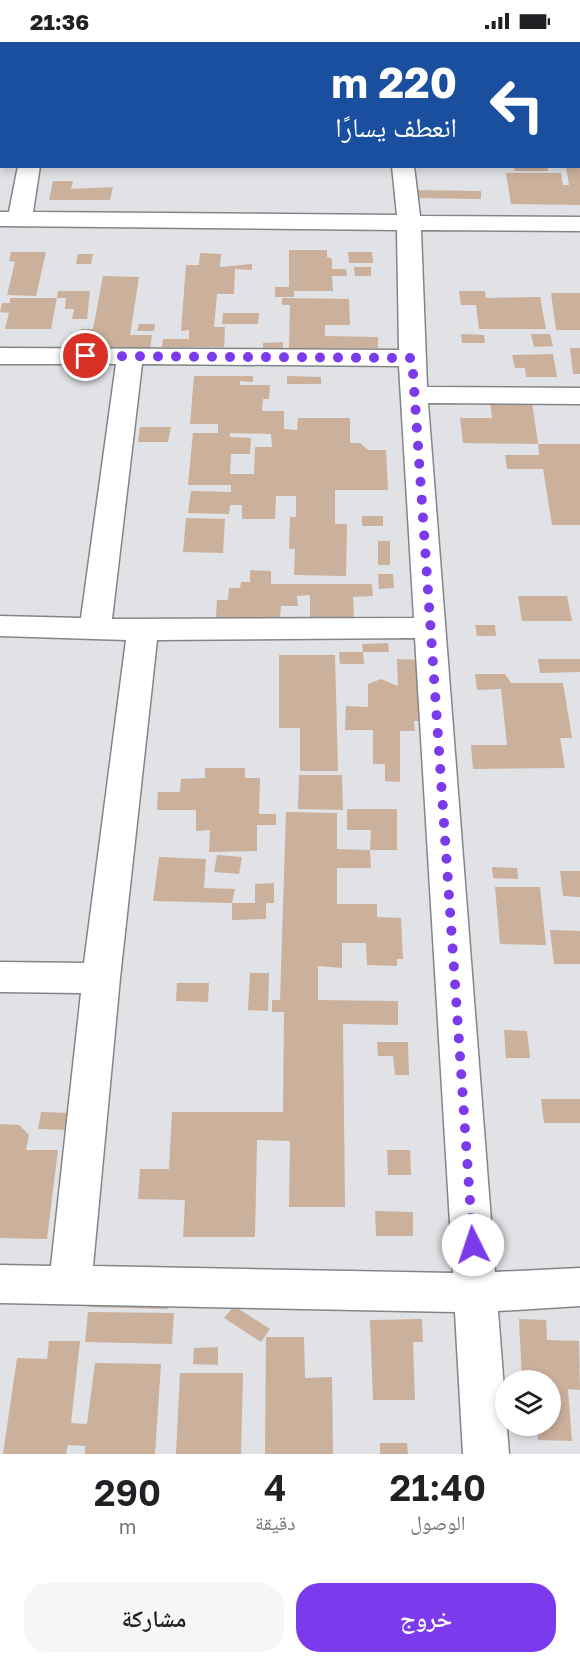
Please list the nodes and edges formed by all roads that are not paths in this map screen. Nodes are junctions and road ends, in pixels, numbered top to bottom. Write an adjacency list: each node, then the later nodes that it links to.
1 (28, 168): 3 (street)
2 (403, 168): 4 (street)
3 (10, 219): 4 (street)
4 (409, 221): 5 (street); 8 (street)
5 (580, 224)
6 (0, 356): 7 (street)
7 (129, 356): 8 (street); 13 (street)
8 (412, 358): 9 (street)
9 (415, 395): 10 (street); 12 (street)
10 (580, 396)
11 (0, 626): 13 (street)
12 (431, 628): 14 (street); 20 (street)
13 (94, 629): 14 (street)
14 (143, 630): 16 (street)
15 (0, 976): 16 (street)
16 (101, 978): 18 (street)
17 (0, 1284): 18 (street)
18 (70, 1286): 20 (street)
19 (580, 1287): 20 (street)
20 (476, 1293): 21 (street)
21 (486, 1454)

